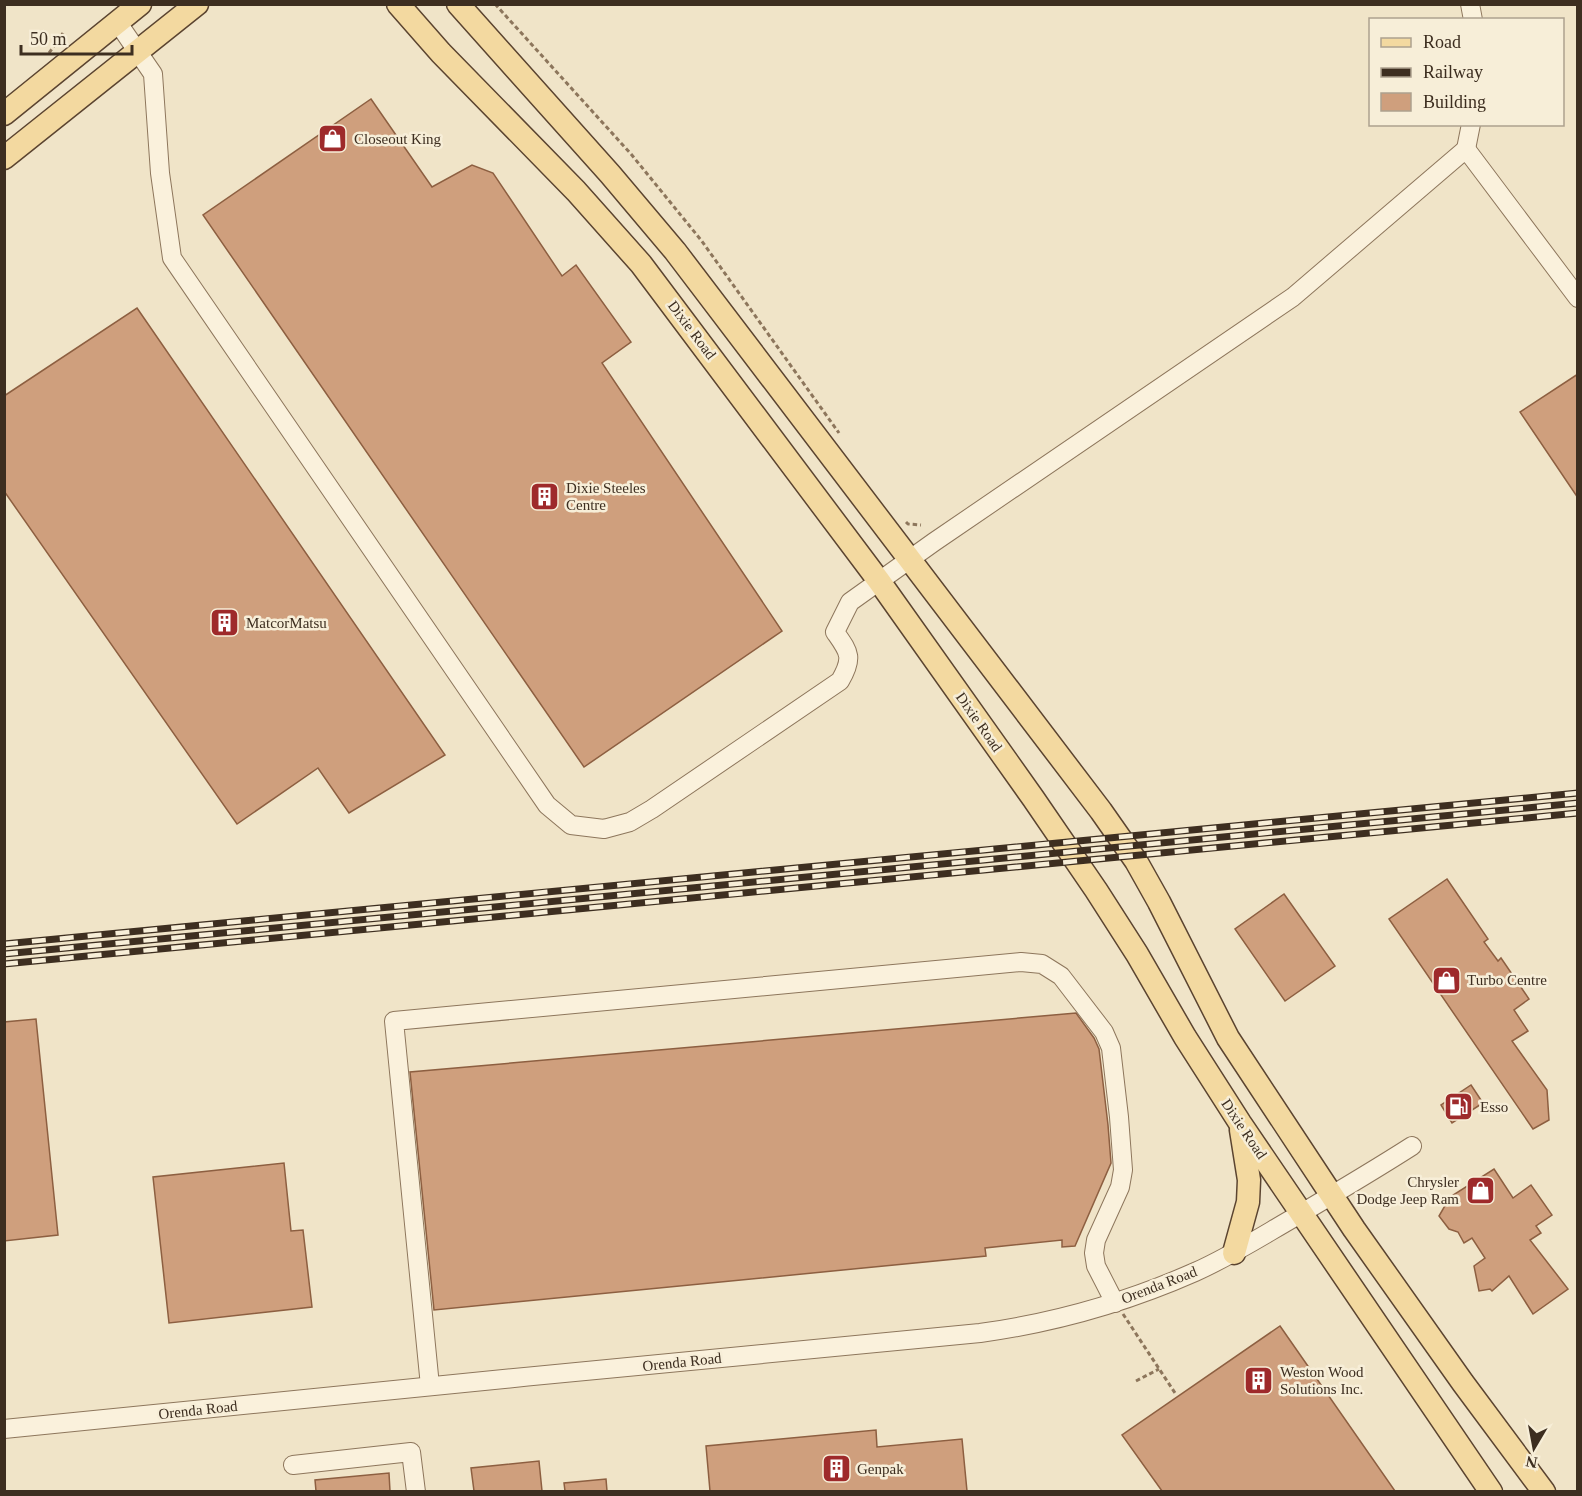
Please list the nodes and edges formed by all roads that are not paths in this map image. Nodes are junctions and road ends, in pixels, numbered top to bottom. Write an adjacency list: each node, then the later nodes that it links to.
1 (140, 4): 5 (main road)
2 (197, 4): 6 (main road)
3 (398, 4): 13 (main road, Dixie Road)
4 (458, 4): 12 (main road)
5 (118, 23): 6 (street); 7 (main road)
6 (139, 52): 10 (main road); 13 (street)
7 (4, 114)
8 (1471, 126): 9 (street)
9 (1466, 149): 11 (street); 12 (street)
10 (4, 158)
11 (1578, 298)
12 (909, 561): 13 (street); 16 (main road)
13 (879, 581): 14 (main road, Dixie Road)
14 (1240, 1123): 17 (main road, Dixie Road); 18 (main road)
15 (1412, 1146): 16 (street, Orenda Road)
16 (1332, 1196): 17 (street, Orenda Road); 25 (main road)
17 (1301, 1214): 18 (street, Orenda Road); 24 (main road, Dixie Road)
18 (1234, 1253): 19 (street, Orenda Road)
19 (1115, 1303): 20 (street, Orenda Road); 20 (street)
20 (429, 1386): 21 (street, Orenda Road)
21 (4, 1429)
22 (293, 1465): 23 (street)
23 (416, 1491)
24 (1491, 1491)
25 (1544, 1491)

